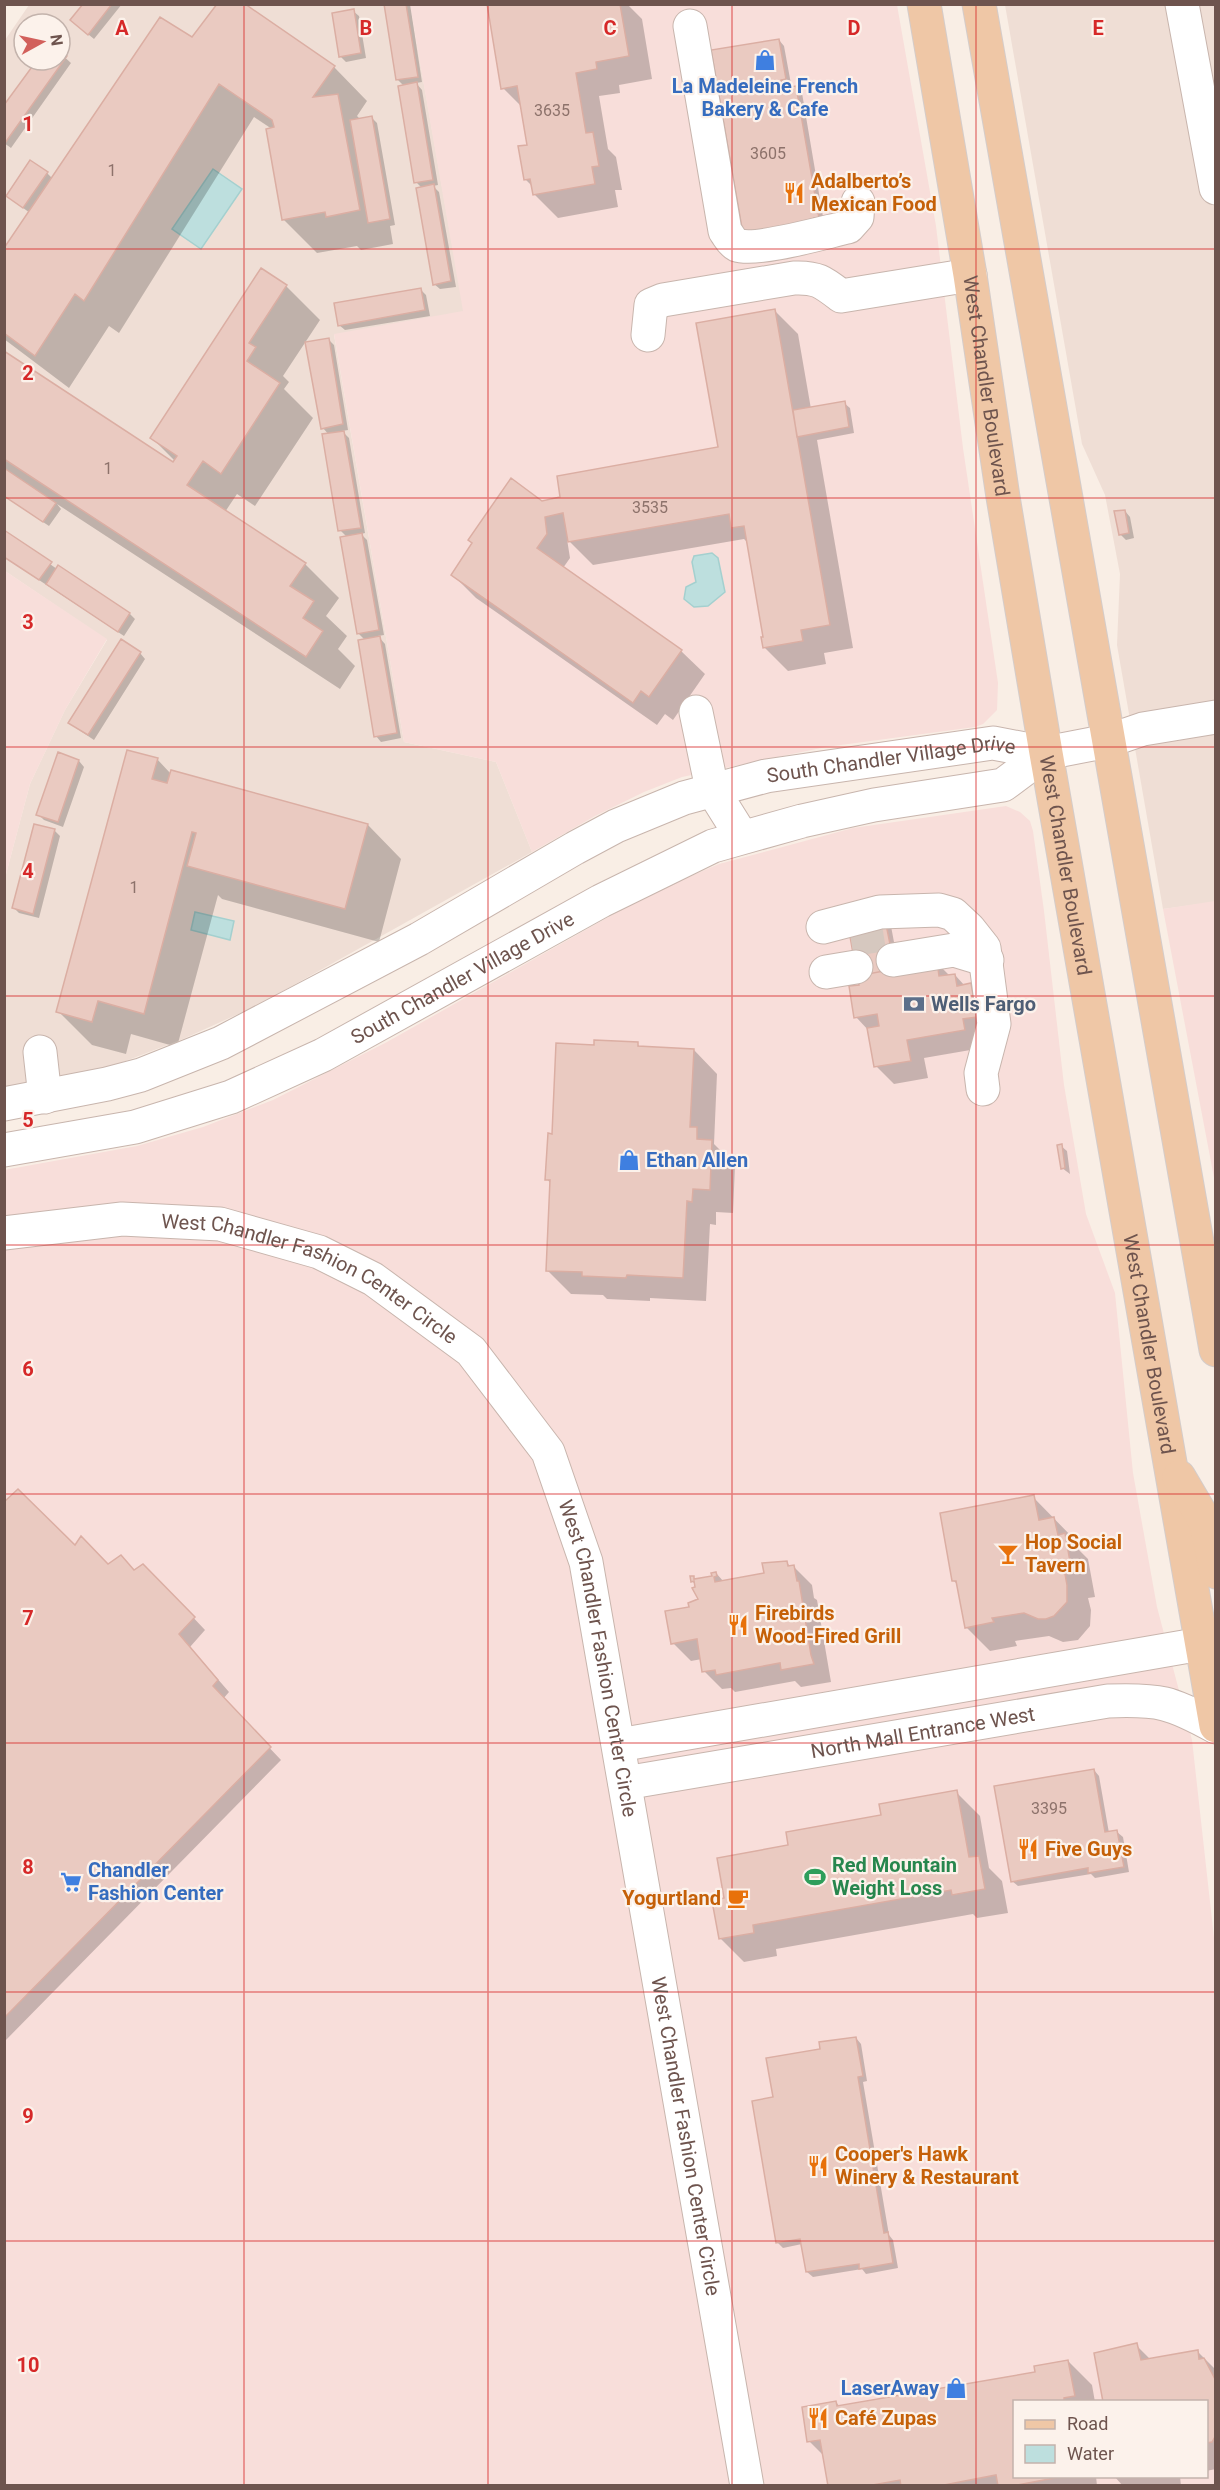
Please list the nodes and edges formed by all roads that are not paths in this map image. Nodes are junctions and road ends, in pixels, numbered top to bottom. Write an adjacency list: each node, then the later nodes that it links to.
1 (924, 4): 7 (main road, West Chandler Boulevard)
2 (979, 4): 11 (main road)
3 (1182, 4): 5 (street)
4 (690, 26): 6 (street)
5 (1215, 188)
6 (858, 202)
7 (970, 275): 8 (street); 12 (main road, West Chandler Boulevard)
8 (648, 335)
9 (696, 712): 13 (street)
10 (1215, 717): 11 (street)
11 (1108, 741): 12 (street); 24 (main road)
12 (1046, 753): 13 (street, South Chandler Village Drive); 14 (street, South Chandler Village Drive); 25 (main road, West Chandler Boulevard)
13 (712, 789): 14 (street); 20 (street, South Chandler Village Drive)
14 (742, 837): 22 (street, South Chandler Village Drive)
15 (978, 944): 16 (street); 17 (street); 19 (street)
16 (890, 947)
17 (837, 952)
18 (40, 1052): 20 (street)
19 (982, 1089)
20 (45, 1097): 21 (street, South Chandler Village Drive)
21 (4, 1104)
22 (4, 1150)
23 (4, 1233): 29 (street, West Chandler Fashion Center Circle)
24 (1215, 1350)
25 (1168, 1460): 26 (main road); 27 (main road, West Chandler Boulevard)
26 (1215, 1572)
27 (1208, 1650): 28 (main road, West Chandler Boulevard); 29 (street, North Mall Entrance West)
28 (1215, 1726): 30 (street, North Mall Entrance West)
29 (619, 1745): 30 (street, West Chandler Fashion Center Circle)
30 (625, 1783): 31 (street, West Chandler Fashion Center Circle)
31 (747, 2486)

